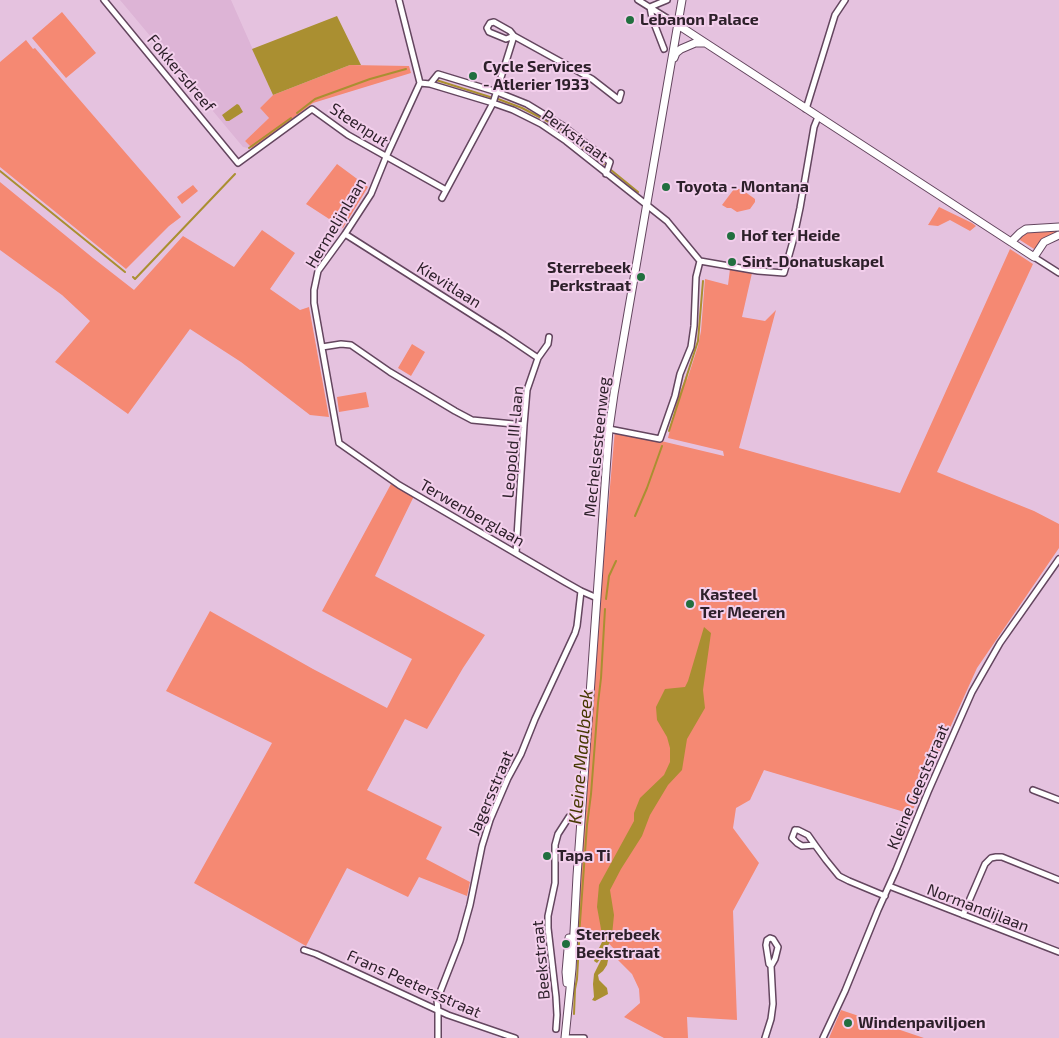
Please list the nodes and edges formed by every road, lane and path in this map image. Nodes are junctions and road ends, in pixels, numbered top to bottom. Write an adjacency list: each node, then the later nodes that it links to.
1 (104, 0): 21 (street, Fokkersdreef)
2 (399, 0): 13 (street)
3 (638, 0): 7 (street)
4 (667, 0): 7 (street)
5 (682, 0): 8 (main road, Mechelsesteenweg)
6 (845, 0): 18 (street)
7 (650, 7): 8 (street); 11 (street)
8 (678, 25): 10 (main road); 12 (main road, Mechelsesteenweg)
9 (514, 36): 9 (street); 15 (street); 16 (street)
10 (705, 43): 12 (main road); 18 (main road)
11 (664, 49)
12 (671, 66): 25 (main road, Mechelsesteenweg)
13 (420, 83): 14 (street, Perkstraat); 20 (street, Hermelijnlaan)
14 (430, 84): 15 (street); 17 (street, Perkstraat)
15 (497, 92): 17 (street); 22 (street)
16 (621, 93)
17 (493, 103): 22 (street, Perkstraat); 23 (street)
18 (806, 109): 19 (main road)
19 (818, 117): 29 (main road); 31 (street)
20 (386, 157): 21 (street, Steenput); 23 (street, Steenput); 27 (street, Hermelijnlaan)
21 (238, 163)
22 (606, 174): 25 (street, Perkstraat)
23 (446, 190): 24 (street)
24 (442, 198)
25 (647, 205): 31 (street, Perkstraat); 37 (main road, Mechelsesteenweg)
26 (1059, 227): 29 (main road)
27 (345, 234): 34 (street, Hermelijnlaan); 35 (street, Kievitlaan)
28 (1059, 235): 30 (main road)
29 (1011, 242): 30 (main road)
30 (1034, 257): 32 (street)
31 (700, 261): 37 (street)
32 (1059, 273)
33 (549, 337): 35 (street, Leopold III-laan)
34 (322, 347): 36 (street); 38 (street, Hermelijnlaan)
35 (538, 358): 36 (street, Leopold III-laan)
36 (524, 425): 39 (street, Leopold III-laan)
37 (609, 429): 42 (main road, Mechelsesteenweg)
38 (339, 443): 39 (street, Terwenberglaan)
39 (516, 553): 41 (street, Terwenberglaan)
40 (1059, 559): 48 (street, Kleine Geeststraat)
41 (581, 592): 42 (street, Terwenberglaan); 54 (street, Jagersstraat)
42 (597, 598): 45 (main road, Mechelsesteenweg)
43 (1033, 790): 44 (street)
44 (1059, 800)
45 (582, 811): 55 (street, Beekstraat); 58 (main road, Mechelsesteenweg)
46 (816, 845): 49 (street)
47 (1059, 880): 50 (street)
48 (889, 886): 49 (street, Kleine Geeststraat); 50 (street, Normandijlaan)
49 (885, 896): 61 (street, Kleine Geeststraat)
50 (963, 915): 52 (street, Normandijlaan)
51 (304, 950): 54 (street, Frans Peetersstraat)
52 (1059, 952)
53 (771, 966): 53 (street); 60 (street)
54 (438, 1011): 56 (street, Jagersstraat); 57 (street, Frans Peetersstraat)
55 (556, 1029)
56 (438, 1038)
57 (515, 1038)
58 (565, 1038): 59 (street)
59 (584, 1038)
60 (765, 1038)
61 (823, 1038)

